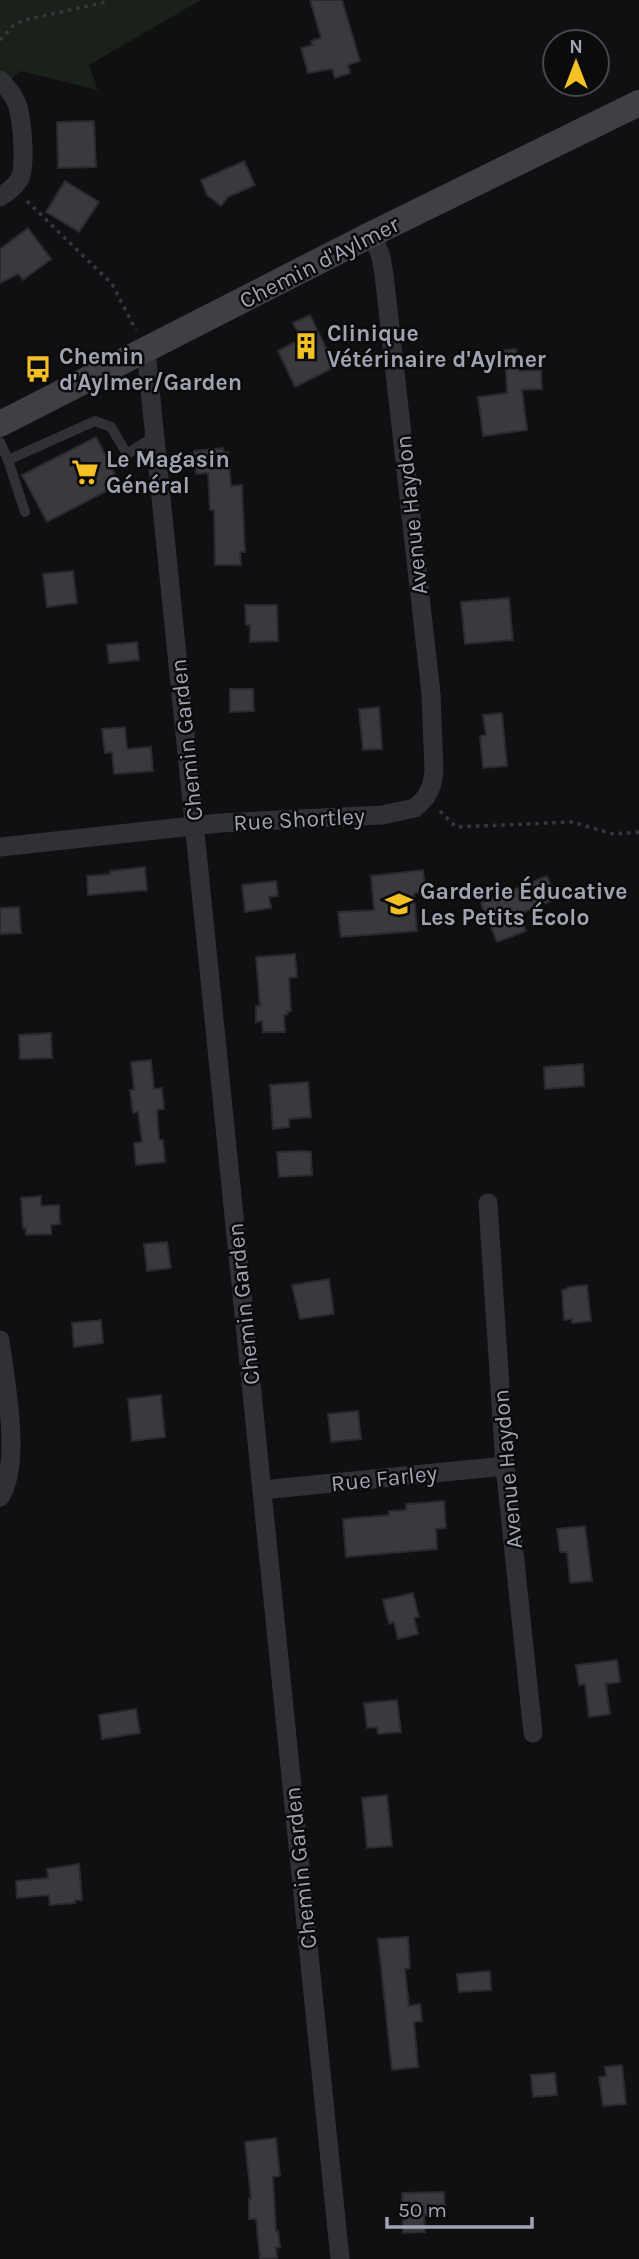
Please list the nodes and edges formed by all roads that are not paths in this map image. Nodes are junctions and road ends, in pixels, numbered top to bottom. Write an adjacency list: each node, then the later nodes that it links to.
1 (0, 80): 3 (street)
2 (639, 103): 4 (main road, Chemin d'Aylmer)
3 (6, 192)
4 (372, 234): 5 (main road, Chemin d'Aylmer); 11 (street, Avenue Haydon)
5 (146, 350): 6 (main road, Chemin d'Aylmer); 7 (street, Chemin Garden)
6 (0, 424)
7 (155, 435): 9 (lane); 12 (street, Chemin Garden)
8 (0, 442): 9 (lane)
9 (8, 460): 10 (lane)
10 (25, 512)
11 (426, 797): 12 (street, Rue Shortley)
12 (195, 826): 13 (street, Rue Shortley); 17 (street, Chemin Garden)
13 (0, 847)
14 (488, 1203): 16 (street, Avenue Haydon)
15 (0, 1340): 18 (street)
16 (505, 1466): 17 (street, Rue Farley); 19 (street, Avenue Haydon)
17 (262, 1490): 20 (street, Chemin Garden)
18 (0, 1497)
19 (533, 1733)
20 (340, 2259)

